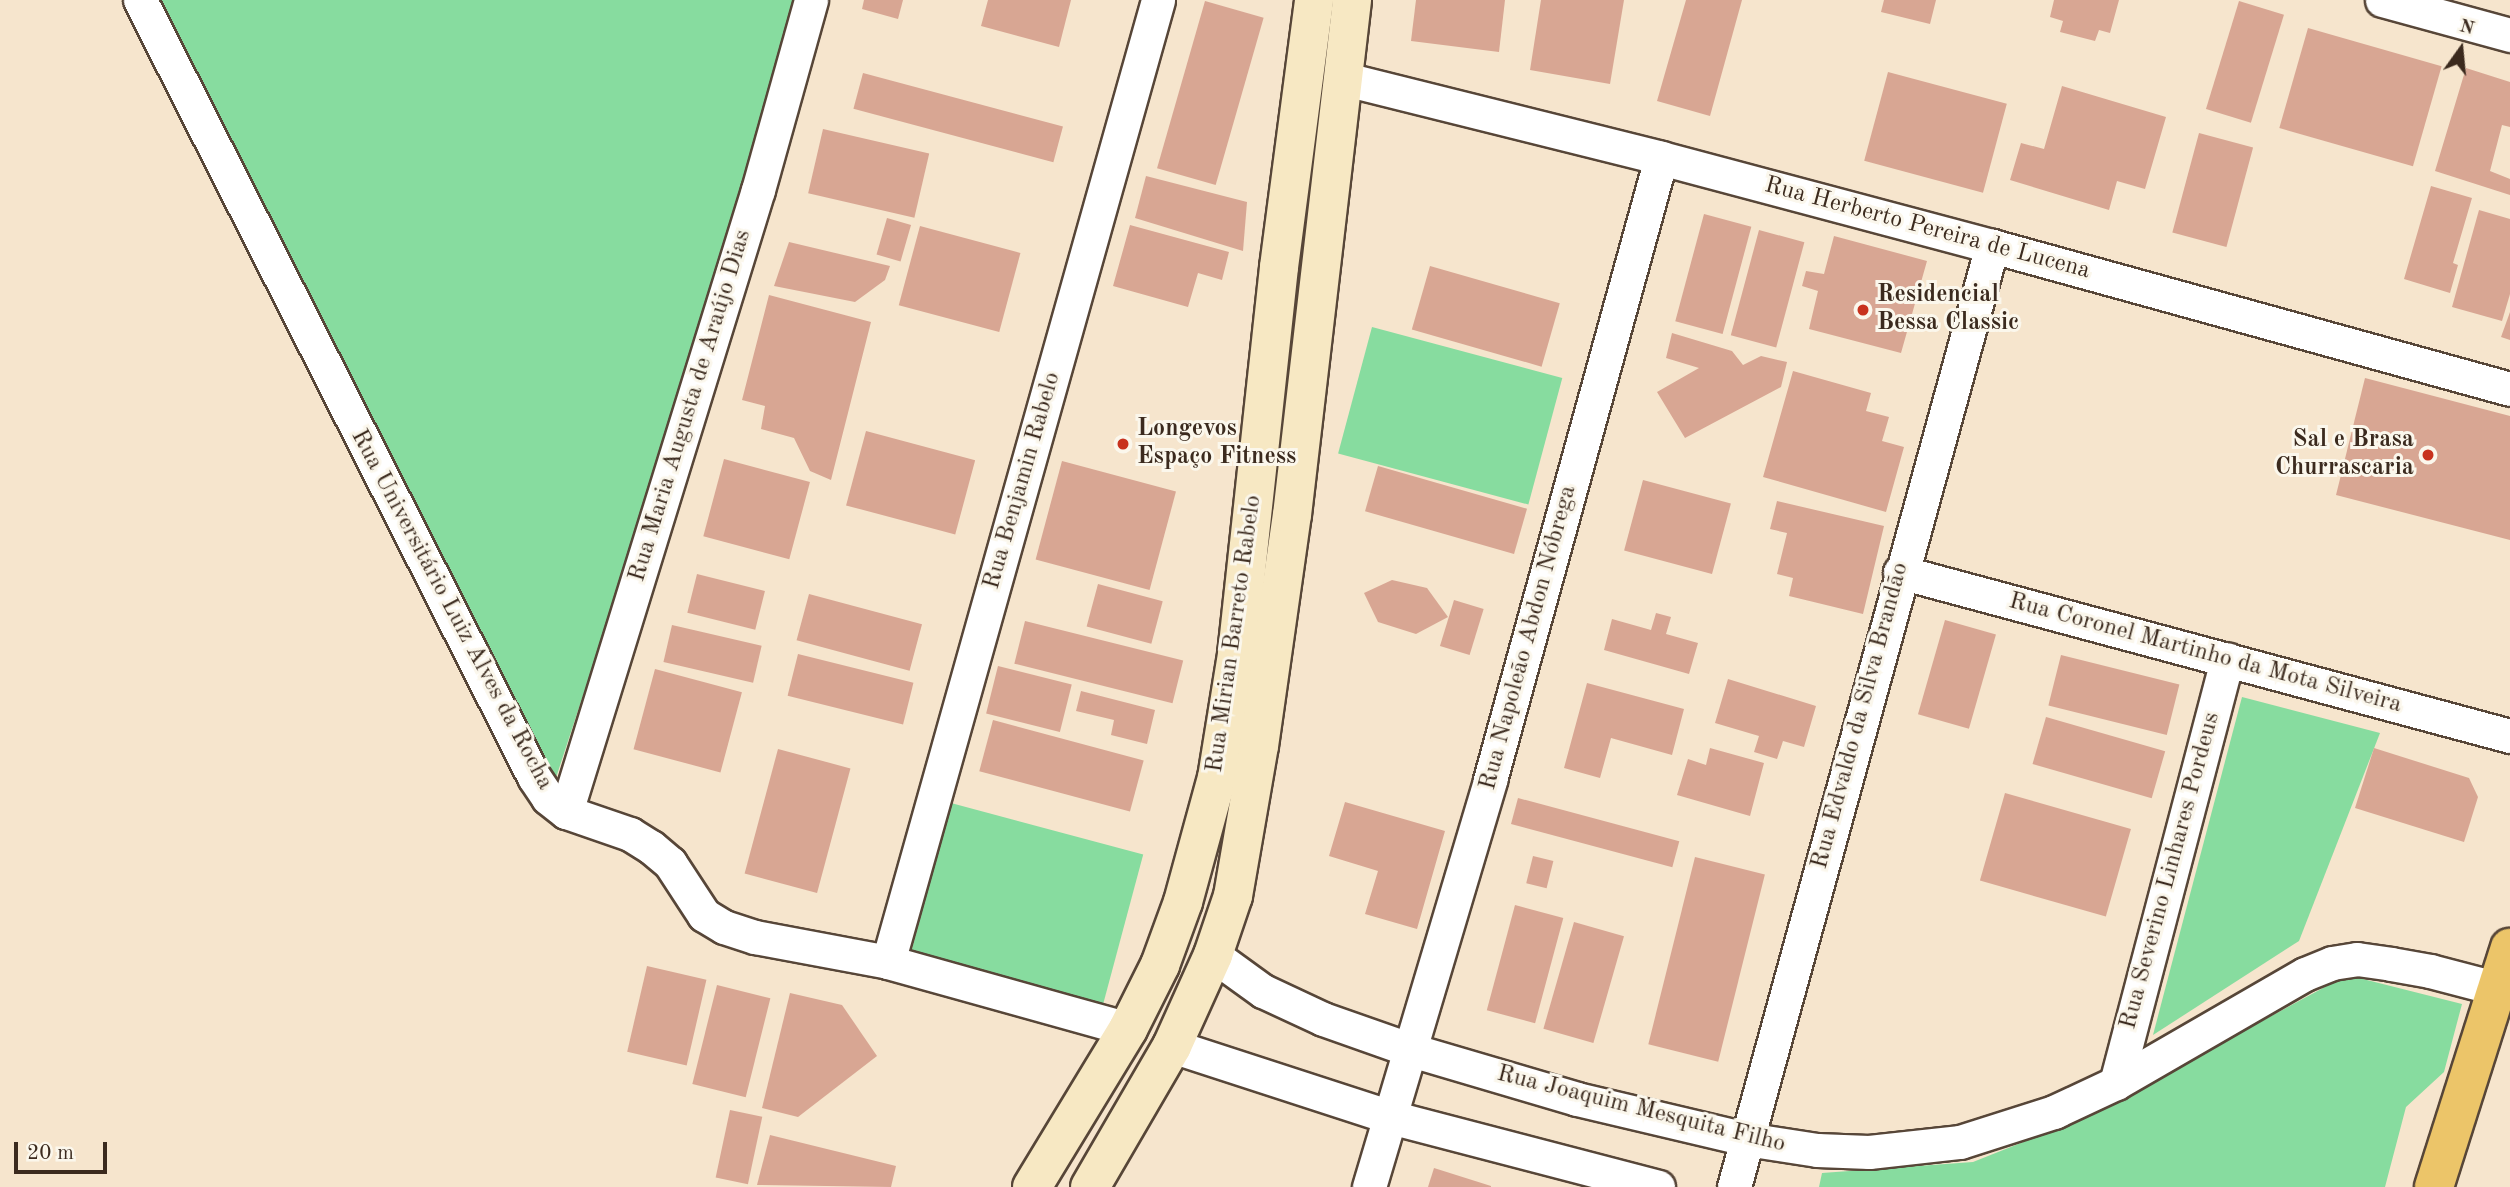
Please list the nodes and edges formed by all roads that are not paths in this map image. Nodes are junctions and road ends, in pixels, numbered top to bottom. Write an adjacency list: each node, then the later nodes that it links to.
1 (140, 0): 15 (street, Rua Universitário Luiz Alves da Rocha)
2 (811, 0): 15 (street, Rua Maria Augusta de Araújo Dias)
3 (1158, 0): 18 (street, Rua Benjamin Rabelo)
4 (1314, 0): 20 (main road, Rua Mirian Barreto Rabelo)
5 (1352, 0): 8 (main road, Rua Mirian Barreto Rabelo)
6 (2382, 0): 7 (street)
7 (2510, 35)
8 (1341, 78): 9 (street, Rua Herberto Pereira de Lucena); 17 (main road, Rua Mirian Barreto Rabelo)
9 (1661, 158): 10 (street, Rua Herberto Pereira de Lucena); 22 (street, Rua Napoleão Abdon Nóbrega)
10 (1992, 246): 11 (street, Rua Herberto Pereira de Lucena); 12 (street, Rua Edvaldo da Silva Brandão)
11 (2510, 389)
12 (1900, 572): 13 (street, Rua Coronel Martinho da Mota Silveira); 25 (street, Rua Edvaldo da Silva Brandão)
13 (2227, 659): 14 (street, Rua Coronel Martinho da Mota Silveira); 23 (street, Rua Severino Linhares Pordeus)
14 (2510, 736)
15 (566, 812): 18 (street, Rua Universitário Luiz Alves da Rocha)
16 (2510, 948): 19 (main road)
17 (1213, 955): 21 (main road, Rua Mirian Barreto Rabelo); 22 (street, Rua Joaquim Mesquita Filho)
18 (888, 962): 20 (street, Rua Universitário Luiz Alves da Rocha)
19 (2503, 990): 23 (street, Rua Joaquim Mesquita Filho); 31 (main road)
20 (1128, 1029): 26 (main road, Rua Mirian Barreto Rabelo)
21 (1172, 1046): 24 (street); 27 (main road, Rua Mirian Barreto Rabelo)
22 (1411, 1050): 24 (street, Rua Napoleão Abdon Nóbrega); 25 (street, Rua Joaquim Mesquita Filho)
23 (2116, 1083): 25 (street, Rua Joaquim Mesquita Filho)
24 (1390, 1117): 28 (street, Rua Napoleão Abdon Nóbrega); 29 (street)
25 (1746, 1139): 30 (street, Rua Edvaldo da Silva Brandão)
26 (1032, 1187)
27 (1090, 1187)
28 (1369, 1187)
29 (1658, 1187)
30 (1734, 1187)
31 (2434, 1187)

